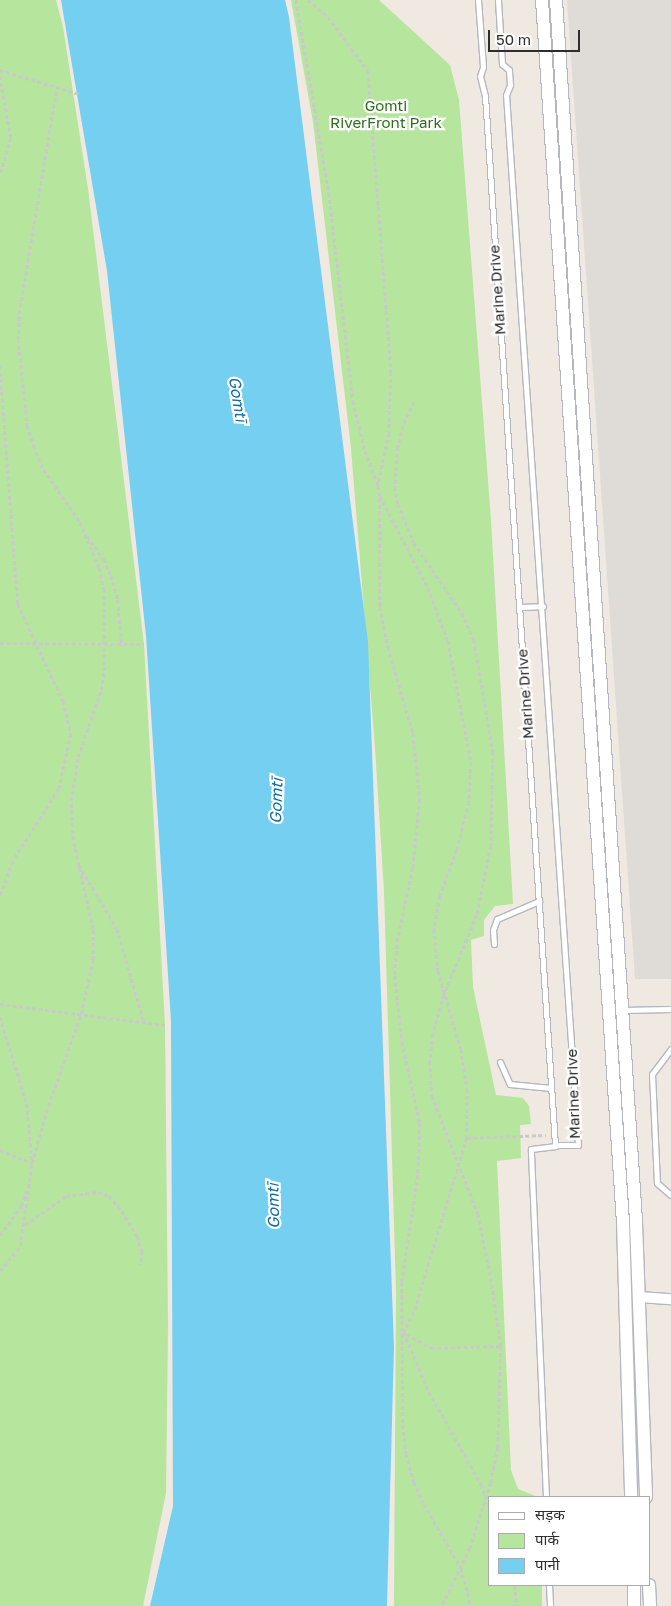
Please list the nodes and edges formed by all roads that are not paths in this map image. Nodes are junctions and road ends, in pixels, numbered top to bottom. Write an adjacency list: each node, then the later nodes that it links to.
1 (478, 0): 6 (lane, Marine Drive)
2 (498, 0): 5 (lane, Marine Drive)
3 (542, 0): 19 (street)
4 (556, 0): 10 (street)
5 (542, 606): 6 (lane); 14 (lane, Marine Drive)
6 (519, 607): 7 (lane, Marine Drive)
7 (539, 902): 8 (lane); 13 (lane, Marine Drive)
8 (494, 944)
9 (671, 1009): 10 (lane)
10 (622, 1010): 16 (street)
11 (671, 1049): 15 (lane)
12 (500, 1062): 13 (lane)
13 (551, 1088): 14 (lane, Marine Drive)
14 (567, 1145): 18 (lane)
15 (671, 1195)
16 (639, 1297): 17 (street); 20 (street)
17 (671, 1299)
18 (546, 1496)
19 (631, 1496)
20 (646, 1496)
21 (549, 1586): 24 (lane)
22 (634, 1586): 25 (street)
23 (649, 1586): 26 (street)
24 (550, 1606)
25 (634, 1606)
26 (650, 1606)

